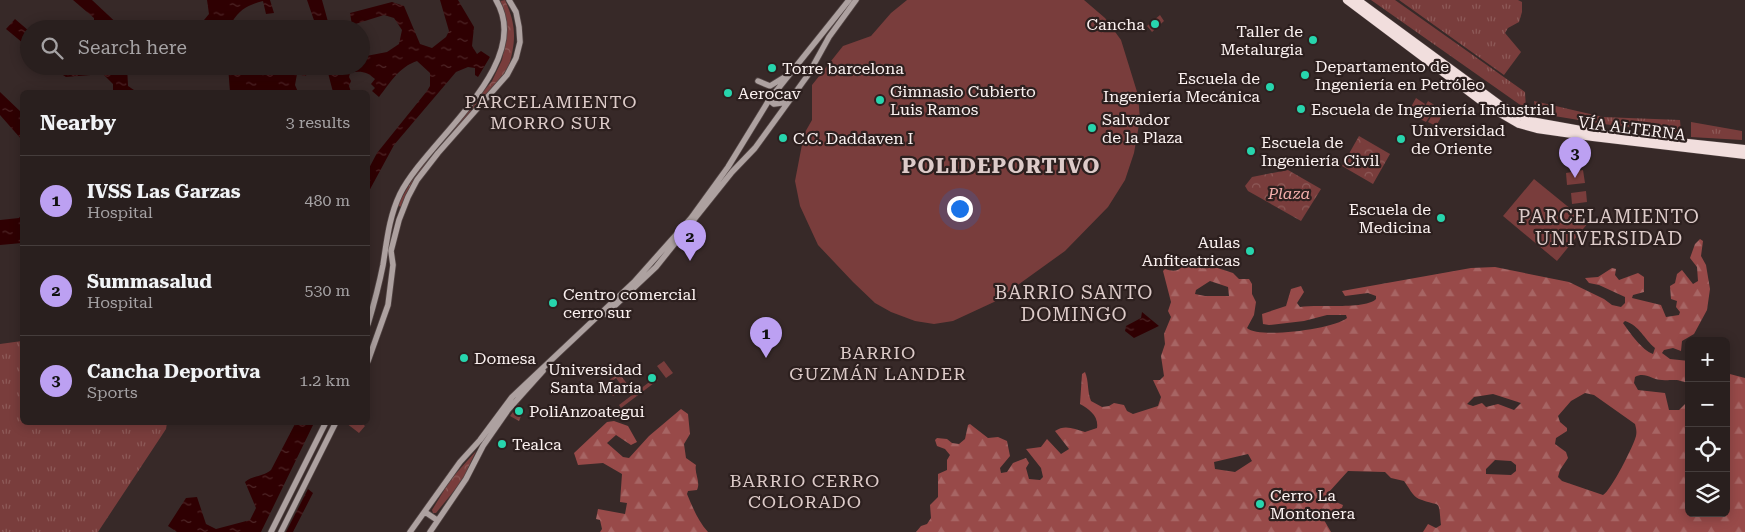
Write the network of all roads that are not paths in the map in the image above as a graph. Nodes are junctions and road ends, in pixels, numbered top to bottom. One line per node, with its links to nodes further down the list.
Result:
1 (496, 0): 13 (main road)
2 (511, 0): 14 (main road)
3 (850, 0): 7 (main road)
4 (856, 0): 10 (main road)
5 (1346, 0): 12 (highway, VÍA ALTERNA)
6 (1357, 0): 11 (highway, VÍA ALTERNA)
7 (789, 73): 8 (main road); 9 (main road)
8 (758, 82)
9 (772, 102): 10 (main road); 17 (main road)
10 (788, 102): 18 (main road)
11 (1745, 149)
12 (1745, 154)
13 (370, 316)
14 (370, 356)
15 (324, 425): 19 (main road)
16 (334, 425): 20 (main road)
17 (425, 512): 18 (main road); 21 (main road)
18 (437, 520): 22 (main road)
19 (271, 532)
20 (281, 532)
21 (410, 532)
22 (430, 532)

